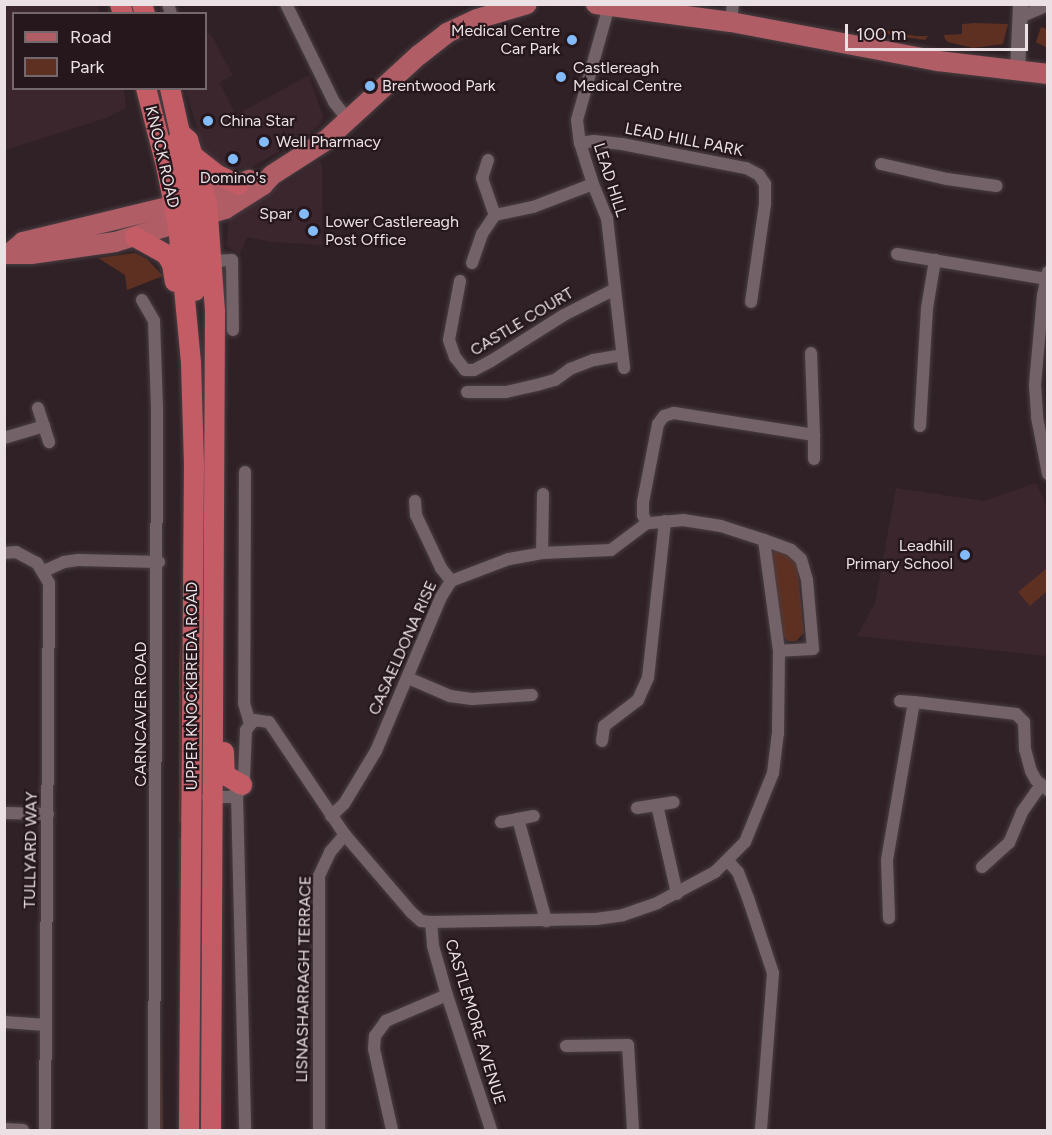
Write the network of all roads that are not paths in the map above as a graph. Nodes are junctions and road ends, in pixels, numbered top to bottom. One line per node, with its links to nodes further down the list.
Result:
1 (286, 4): 12 (street)
2 (528, 4): 12 (main road)
3 (603, 5): 5 (main road); 14 (street, LEAD HILL)
4 (1047, 5): 6 (street)
5 (638, 7): 7 (main road)
6 (1020, 11): 8 (street)
7 (732, 13): 8 (main road)
8 (1017, 71): 9 (main road)
9 (1047, 74)
10 (147, 90): 22 (highway, KNOCK ROAD)
11 (170, 90): 13 (highway, KNOCK ROAD)
12 (348, 120): 18 (main road)
13 (180, 133): 15 (highway, KNOCK ROAD); 22 (highway)
14 (580, 143): 20 (street, LEAD HILL); 34 (street, LEAD HILL PARK)
15 (192, 155): 19 (highway); 22 (highway, KNOCK ROAD)
16 (488, 160): 23 (street)
17 (881, 164): 21 (street)
18 (272, 175): 19 (main road); 22 (main road)
19 (239, 184): 22 (main road)
20 (593, 184): 23 (street); 32 (street, LEAD HILL)
21 (997, 186)
22 (190, 215): 24 (main road); 25 (main road); 28 (highway, UPPER KNOCKBREDA ROAD); 37 (highway, UPPER KNOCKBREDA ROAD); 37 (highway)
23 (495, 215): 29 (street)
24 (135, 237): 25 (main road); 57 (highway)
25 (7, 254)
26 (897, 254): 27 (street)
27 (935, 260): 30 (street); 41 (street)
28 (213, 261): 35 (street); 56 (highway, UPPER KNOCKBREDA ROAD)
29 (472, 263)
30 (1047, 276): 47 (street)
31 (460, 281): 32 (street, CASTLE COURT)
32 (615, 289): 38 (street, LEAD HILL)
33 (142, 300): 55 (street, CARNCAVER ROAD)
34 (751, 302)
35 (233, 330)
36 (811, 353): 42 (street)
37 (191, 363): 57 (highway, UPPER KNOCKBREDA ROAD)
38 (467, 392)
39 (38, 408): 40 (street)
40 (44, 426): 43 (street); 44 (street)
41 (920, 426)
42 (814, 435): 45 (street); 51 (street)
43 (4, 438)
44 (49, 442)
45 (814, 459)
46 (245, 472): 65 (street)
47 (1047, 474)
48 (543, 494): 54 (street)
49 (415, 501): 59 (street)
50 (665, 520): 51 (street); 52 (street); 66 (street)
51 (647, 523): 54 (street, CASAELDONA RISE)
52 (764, 540): 60 (street); 60 (street)
53 (4, 553): 58 (street)
54 (542, 553): 59 (street, CASAELDONA RISE)
55 (159, 562): 58 (street); 94 (street, CARNCAVER ROAD)
56 (214, 564): 68 (highway); 70 (highway, UPPER KNOCKBREDA ROAD)
57 (193, 565): 69 (highway, UPPER KNOCKBREDA ROAD)
58 (44, 571): 75 (street, TULLYARD WAY)
59 (451, 581): 61 (street, CASAELDONA RISE)
60 (779, 651): 81 (street)
61 (408, 678): 62 (street); 76 (street, CASAELDONA RISE)
62 (532, 695)
63 (900, 701): 64 (street)
64 (914, 702): 67 (street); 84 (street)
65 (250, 724): 68 (street); 76 (street)
66 (602, 741)
67 (1044, 788): 82 (street)
68 (239, 790): 70 (street); 97 (street)
69 (192, 797): 70 (street); 95 (highway, UPPER KNOCKBREDA ROAD)
70 (213, 797): 96 (highway, UPPER KNOCKBREDA ROAD)
71 (674, 802): 72 (street)
72 (657, 805): 73 (street); 83 (street)
73 (637, 808)
74 (4, 813): 75 (street)
75 (48, 814): 89 (street, TULLYARD WAY)
76 (331, 816): 80 (street)
77 (534, 816): 78 (street)
78 (518, 819): 79 (street); 85 (street)
79 (501, 822)
80 (345, 835): 86 (street); 98 (street, LISNASHARRAGH TERRACE)
81 (728, 861): 83 (street); 102 (street)
82 (982, 867)
83 (676, 894): 85 (street)
84 (889, 918)
85 (546, 921): 86 (street)
86 (431, 922): 87 (street, CASTLEMORE AVENUE)
87 (447, 995): 99 (street); 100 (street, CASTLEMORE AVENUE)
88 (4, 1022): 89 (street)
89 (46, 1025): 93 (street, TULLYARD WAY)
90 (566, 1046): 101 (street)
91 (4, 1129): 92 (street)
92 (23, 1131)
93 (45, 1131)
94 (154, 1131)
95 (189, 1131)
96 (211, 1131)
97 (245, 1131)
98 (319, 1131)
99 (393, 1131)
100 (491, 1131)
101 (633, 1131)
102 (761, 1131)

